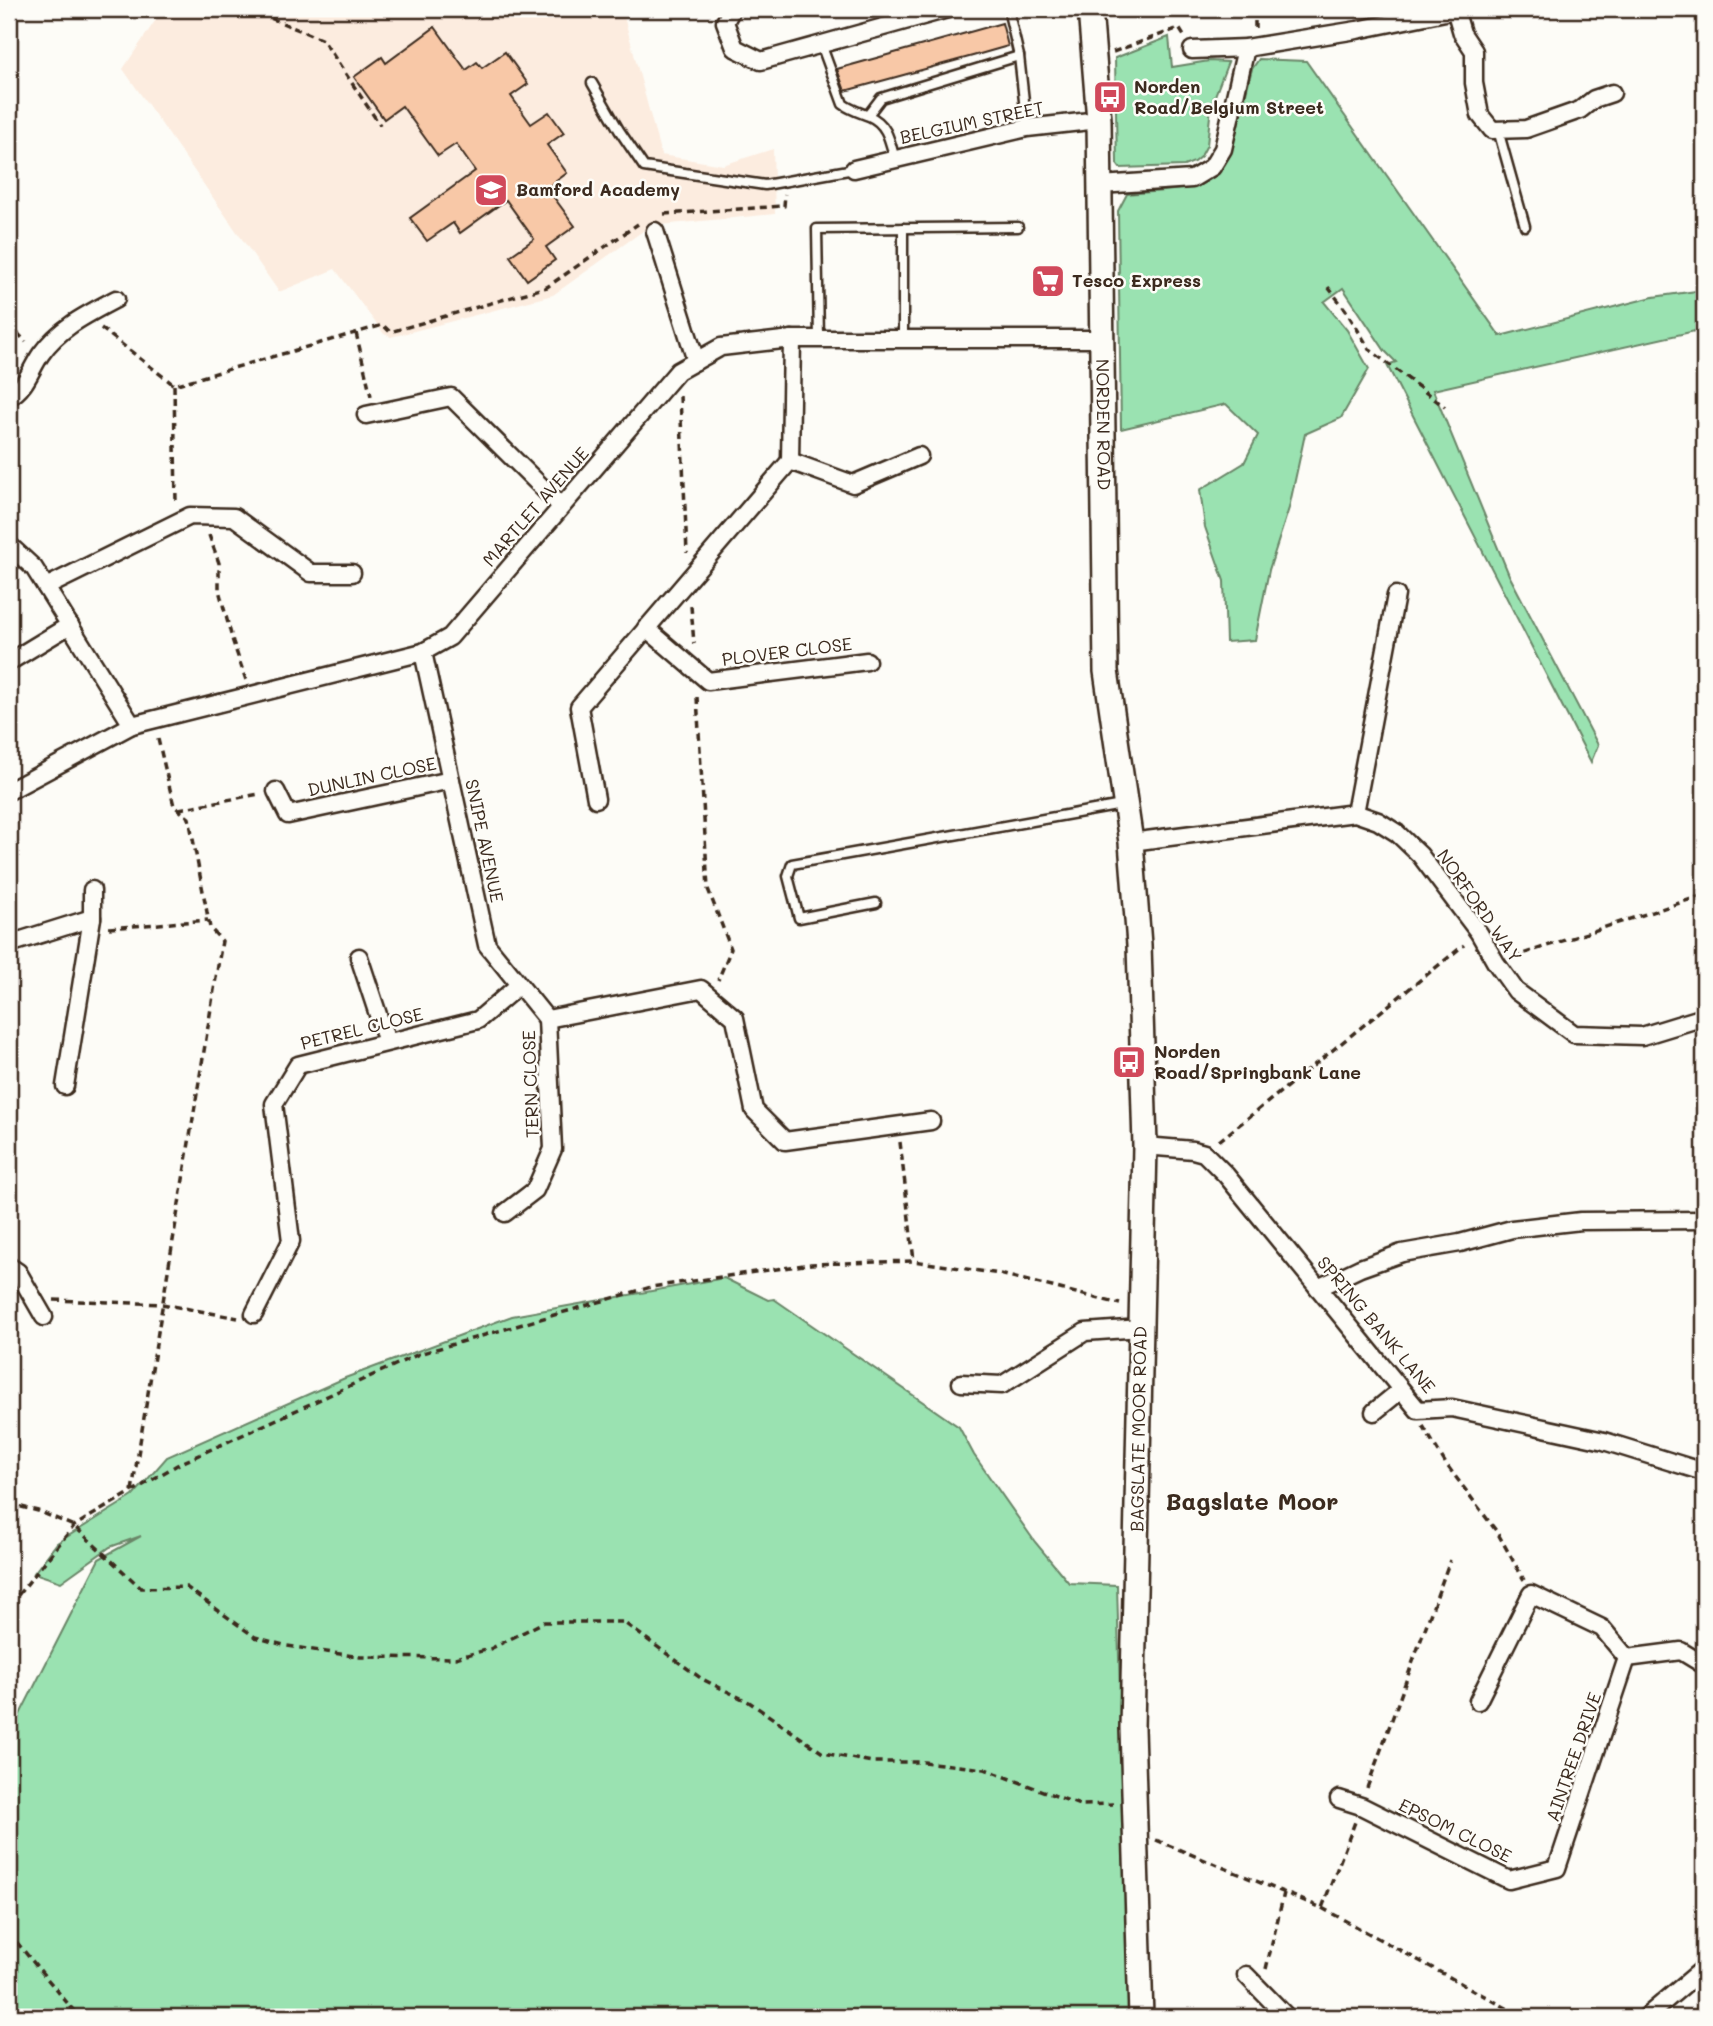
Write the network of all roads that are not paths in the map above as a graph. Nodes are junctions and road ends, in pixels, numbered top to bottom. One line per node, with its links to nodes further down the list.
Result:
1 (732, 9): 7 (street)
2 (948, 9): 6 (street)
3 (1008, 9): 10 (lane)
4 (1090, 9): 14 (street, NORDEN ROAD)
5 (1455, 9): 8 (street); 16 (street)
6 (886, 17): 7 (street)
7 (821, 44): 13 (lane)
8 (1246, 48): 9 (street); 19 (street)
9 (1192, 50)
10 (1019, 57): 13 (lane); 15 (lane)
11 (592, 83): 18 (lane)
12 (1612, 93): 16 (street)
13 (868, 115): 17 (lane)
14 (1100, 120): 15 (street, BELGIUM STREET); 19 (street, NORDEN ROAD)
15 (1027, 128): 17 (street, BELGIUM STREET)
16 (1498, 130): 20 (lane)
17 (895, 160): 18 (street, BELGIUM STREET)
18 (854, 169)
19 (1100, 185): 28 (street, NORDEN ROAD)
20 (1524, 226)
21 (1018, 227): 22 (lane)
22 (903, 228): 26 (lane); 27 (lane)
23 (655, 231): 29 (street)
24 (116, 299): 30 (street)
25 (792, 339): 26 (street, MARTLET AVENUE); 29 (street, MARTLET AVENUE); 33 (street)
26 (819, 339): 27 (street, MARTLET AVENUE)
27 (904, 339): 28 (street, MARTLET AVENUE)
28 (1101, 340): 49 (street, NORDEN ROAD)
29 (696, 361): 34 (street, MARTLET AVENUE)
30 (9, 397)
31 (371, 414): 34 (street)
32 (919, 456): 33 (street)
33 (790, 461): 40 (street)
34 (561, 506): 41 (street, MARTLET AVENUE)
35 (9, 545): 37 (street)
36 (352, 573): 37 (street)
37 (46, 587): 39 (street)
38 (1396, 595): 50 (street)
39 (69, 625): 43 (street); 44 (street)
40 (646, 628): 42 (street, PLOVER CLOSE); 48 (street)
41 (423, 652): 44 (street, MARTLET AVENUE); 45 (street, SNIPE AVENUE)
42 (867, 661)
43 (9, 662)
44 (132, 725): 46 (street, MARTLET AVENUE)
45 (451, 780): 47 (street, DUNLIN CLOSE); 57 (street, SNIPE AVENUE)
46 (9, 791)
47 (276, 791)
48 (596, 799)
49 (1125, 805): 51 (street, NORDEN ROAD); 53 (lane)
50 (1355, 813): 51 (street); 58 (street, NORFORD WAY)
51 (1131, 842): 63 (street, BAGSLATE MOOR ROAD)
52 (92, 890): 54 (street)
53 (876, 903)
54 (91, 924): 55 (street); 61 (street)
55 (9, 944)
56 (359, 957): 60 (street)
57 (519, 985): 59 (street, SNIPE AVENUE); 60 (street, PETREL CLOSE)
58 (1704, 1017)
59 (547, 1018): 62 (street); 64 (street, TERN CLOSE)
60 (387, 1042): 68 (street, PETREL CLOSE)
61 (65, 1086)
62 (931, 1121)
63 (1145, 1146): 67 (street, SPRING BANK LANE); 70 (street, BAGSLATE MOOR ROAD)
64 (505, 1213)
65 (1704, 1220): 67 (street)
66 (9, 1266): 69 (street)
67 (1318, 1288): 72 (street, SPRING BANK LANE)
68 (254, 1314)
69 (44, 1317)
70 (1141, 1319): 71 (street); 82 (street, BAGSLATE MOOR ROAD)
71 (961, 1382)
72 (1401, 1390): 73 (street); 74 (street, SPRING BANK LANE)
73 (1374, 1412)
74 (1704, 1472)
75 (1627, 1658): 76 (street); 77 (street); 79 (street, AINTREE DRIVE)
76 (1704, 1665)
77 (1478, 1701)
78 (1339, 1799): 79 (street, EPSOM CLOSE)
79 (1557, 1868)
80 (1704, 1968): 84 (street)
81 (1246, 1975): 83 (street)
82 (1141, 2017)
83 (1287, 2017)
84 (1646, 2017)

